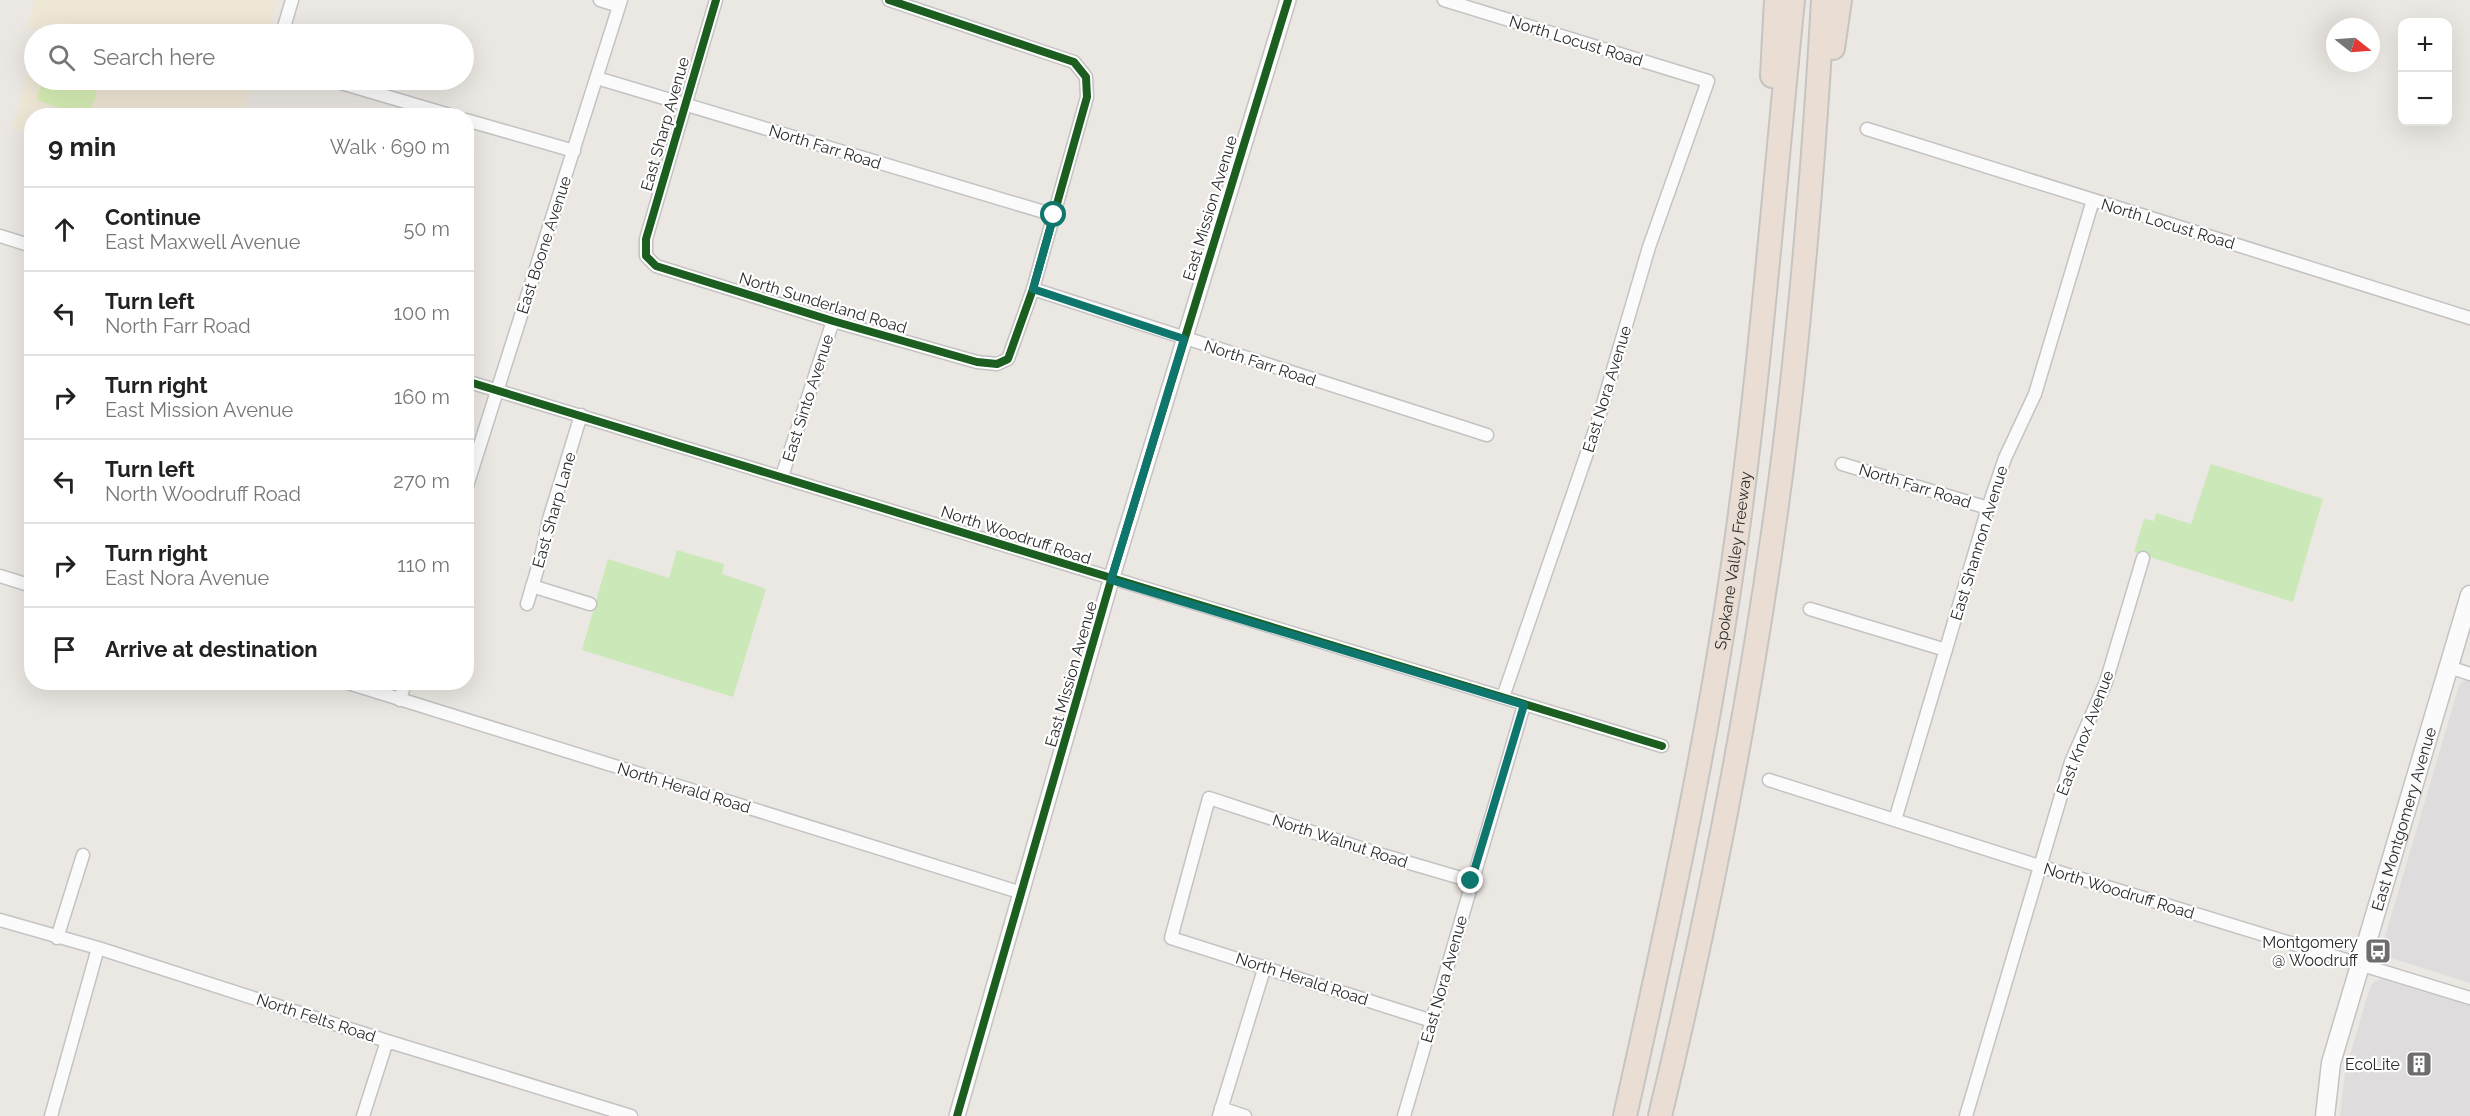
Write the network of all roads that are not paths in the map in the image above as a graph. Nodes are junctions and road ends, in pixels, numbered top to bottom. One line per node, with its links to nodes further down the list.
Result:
1 (292, 0): 13 (street)
2 (600, 0): 11 (street)
3 (716, 0): 17 (street, East Sharp Avenue)
4 (889, 0): 12 (street)
5 (1288, 0): 32 (street, East Mission Avenue)
6 (1444, 0): 15 (street, North Locust Road)
7 (1776, 0): 23 (highway)
8 (1793, 0): 23 (highway, Spokane Valley Freeway)
9 (1823, 0): 22 (highway)
10 (1840, 0): 22 (highway)
11 (620, 3): 14 (street, East Boone Avenue)
12 (929, 6): 25 (street)
13 (285, 24)
14 (597, 78): 17 (street, North Farr Road); 21 (street, East Boone Avenue)
15 (1708, 81): 55 (street, East Nora Avenue)
16 (365, 90): 18 (street)
17 (684, 105): 25 (street, North Farr Road); 28 (street, East Sharp Avenue)
18 (426, 108)
19 (474, 122): 21 (street)
20 (1867, 129): 24 (street, North Locust Road)
21 (574, 152): 34 (street, East Boone Avenue)
22 (1813, 174): 82 (highway)
23 (1775, 177): 81 (highway, Spokane Valley Freeway)
24 (2093, 201): 30 (street, North Locust Road); 40 (street, East Shannon Avenue)
25 (1054, 215): 29 (street)
26 (0, 236): 27 (street)
27 (24, 244)
28 (646, 256): 31 (street, North Sunderland Road)
29 (1033, 289): 31 (street, North Sunderland Road); 32 (street, North Farr Road)
30 (2470, 318)
31 (833, 321): 39 (street, East Sinto Avenue)
32 (1184, 339): 36 (street, North Farr Road); 43 (street, East Mission Avenue)
33 (474, 383): 34 (street, North Woodruff Road)
34 (498, 390): 35 (street, North Woodruff Road); 37 (street, East Boone Avenue)
35 (581, 415): 39 (street, North Woodruff Road); 45 (street, East Sharp Lane)
36 (1487, 435)
37 (474, 464)
38 (1842, 464): 40 (street, North Farr Road)
39 (783, 476): 43 (street, North Woodruff Road)
40 (1988, 508): 50 (street, East Shannon Avenue)
41 (2143, 558): 62 (street, East Knox Avenue)
42 (0, 576): 44 (street)
43 (1111, 580): 55 (street, North Woodruff Road); 64 (street, East Mission Avenue)
44 (24, 584)
45 (532, 586): 47 (street, East Sharp Lane); 48 (street)
46 (2470, 595): 51 (main road, East Montgomery Avenue)
47 (527, 604)
48 (590, 604)
49 (1810, 609): 50 (street)
50 (1946, 651): 60 (street, East Shannon Avenue)
51 (2449, 668): 52 (street); 69 (main road, East Montgomery Avenue)
52 (2470, 674)
53 (371, 690): 56 (street, North Herald Road)
54 (403, 690): 56 (street)
55 (1503, 697): 57 (street, North Woodruff Road)
56 (400, 699): 64 (street, North Herald Road)
57 (1524, 705): 58 (street, North Woodruff Road); 63 (street, East Nora Avenue)
58 (1662, 746)
59 (1768, 780): 60 (street, North Woodruff Road)
60 (1895, 820): 62 (street, North Woodruff Road)
61 (83, 855): 66 (street)
62 (2039, 866): 69 (street, North Woodruff Road); 83 (street, East Knox Avenue)
63 (1471, 881): 67 (street, North Walnut Road); 72 (street, East Nora Avenue)
64 (1022, 893): 78 (street, East Mission Avenue)
65 (0, 920): 66 (street, North Felts Road)
66 (57, 938): 68 (street, North Felts Road)
67 (1171, 938): 70 (street, North Herald Road)
68 (98, 948): 73 (street, North Felts Road); 75 (street)
69 (2360, 965): 71 (street, North Woodruff Road); 84 (main road, East Montgomery Avenue)
70 (1265, 966): 72 (street, North Herald Road); 74 (street)
71 (2470, 998)
72 (1432, 1020): 80 (street, East Nora Avenue)
73 (387, 1041): 76 (street); 77 (street, North Felts Road)
74 (1220, 1112): 79 (street)
75 (51, 1116)
76 (363, 1116)
77 (629, 1116)
78 (957, 1116)
79 (1245, 1116)
80 (1404, 1116)
81 (1625, 1116)
82 (1660, 1116)
83 (1966, 1116)
84 (2325, 1116)

